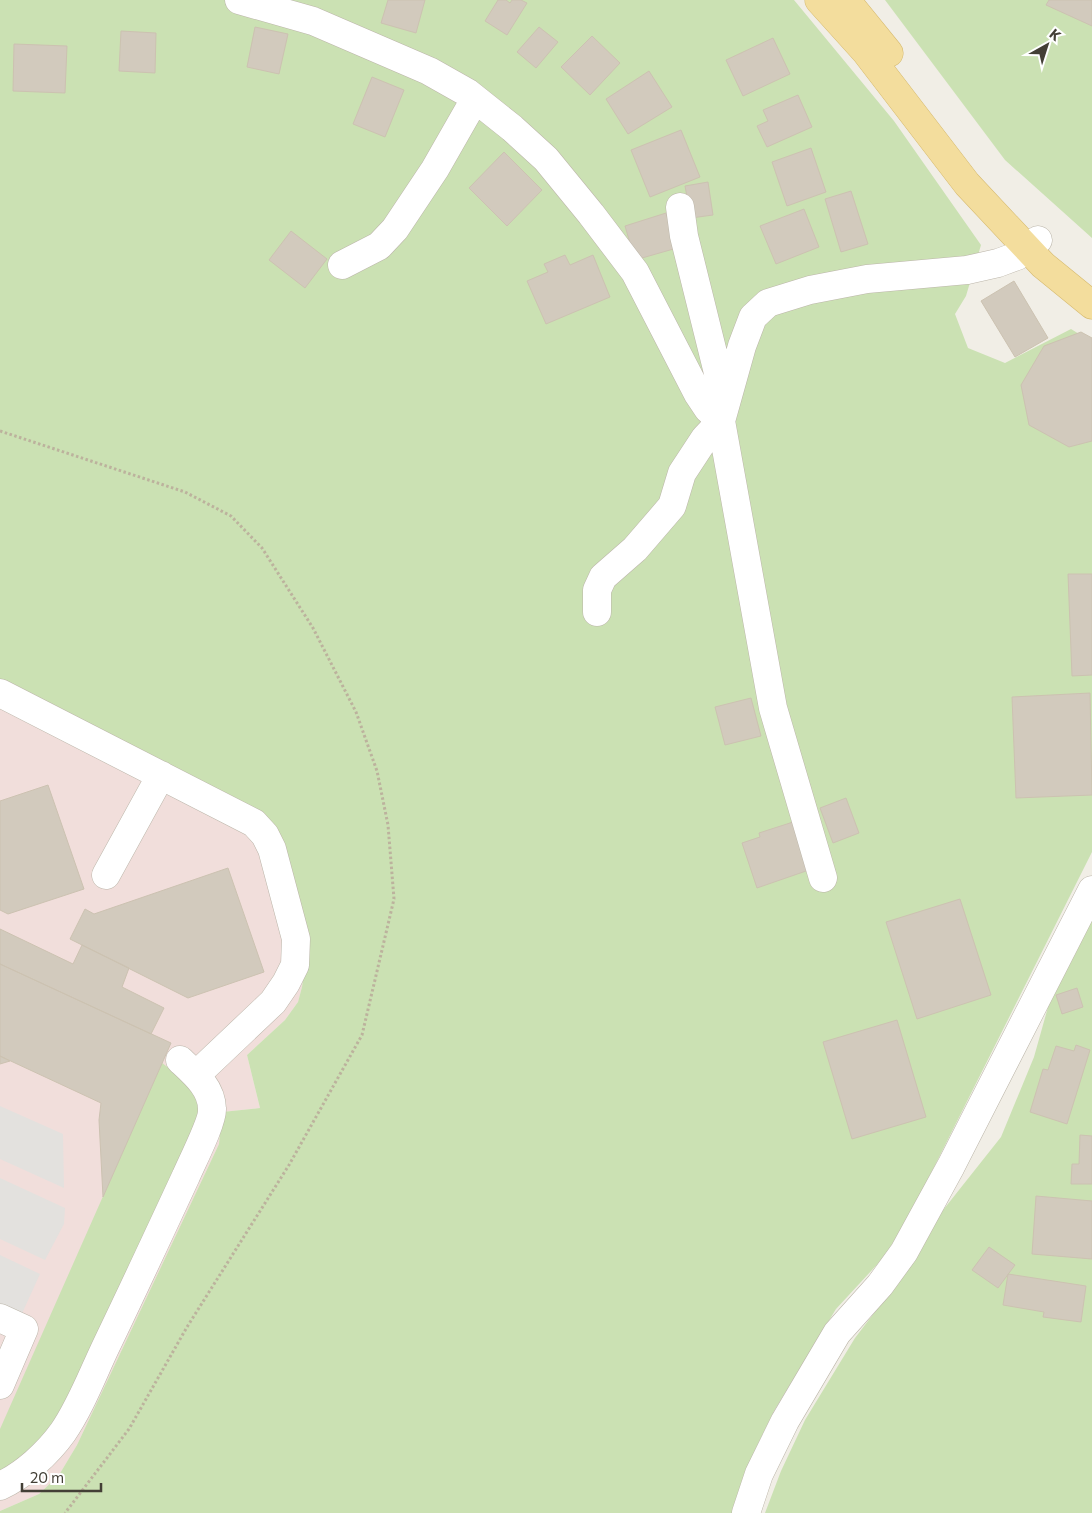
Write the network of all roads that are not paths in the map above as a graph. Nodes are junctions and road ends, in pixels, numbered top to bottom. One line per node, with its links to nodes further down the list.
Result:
1 (239, 0): 4 (street)
2 (819, 0): 6 (main road)
3 (846, 0): 6 (main road)
4 (475, 99): 7 (street); 10 (street)
5 (680, 207): 10 (street)
6 (1032, 244): 8 (main road); 9 (main road); 10 (street)
7 (342, 264)
8 (1092, 284)
9 (1092, 305)
10 (722, 421): 11 (street); 15 (street)
11 (597, 612)
12 (0, 693): 13 (street)
13 (161, 775): 14 (street); 19 (street)
14 (106, 875)
15 (823, 878)
16 (1092, 890): 20 (street)
17 (0, 1318): 18 (street)
18 (0, 1385)
19 (0, 1486)
20 (746, 1513)

